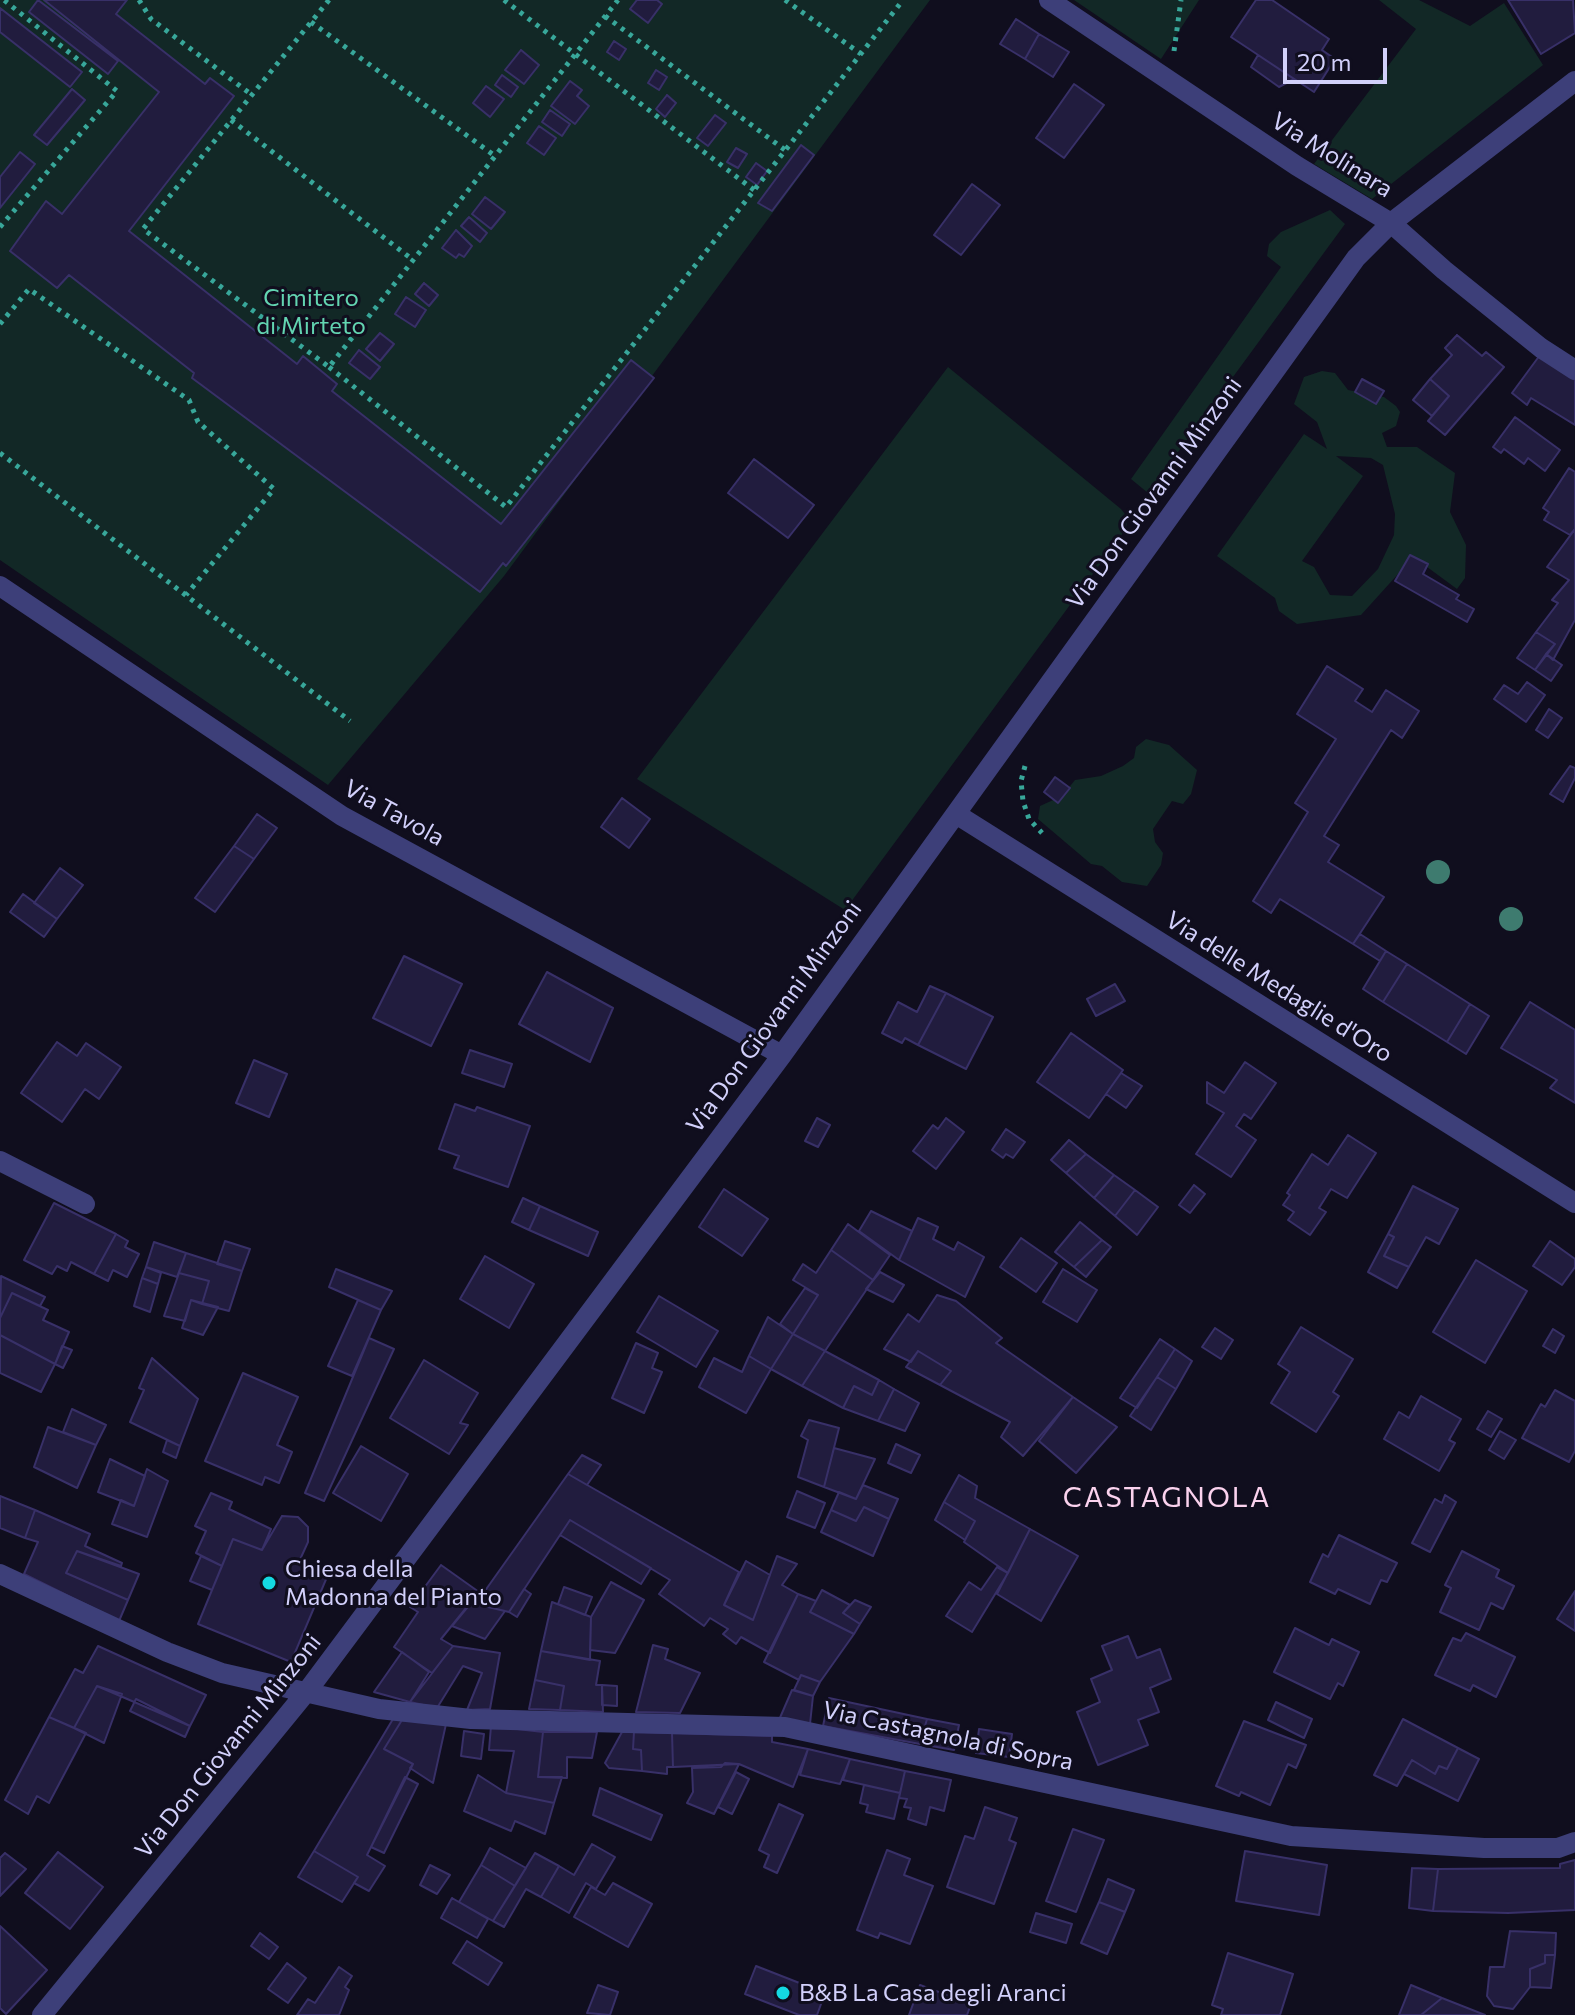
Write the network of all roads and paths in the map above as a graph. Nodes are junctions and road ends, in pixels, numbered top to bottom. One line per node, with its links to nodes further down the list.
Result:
1 (4, 0): 22 (path)
2 (139, 0): 16 (path)
3 (329, 0): 11 (path)
4 (504, 0): 12 (path)
5 (618, 0): 10 (path)
6 (785, 0): 13 (path)
7 (903, 0): 13 (path)
8 (1049, 0): 14 (street, Via Molinara)
9 (1181, 0): 14 (path)
10 (605, 16): 12 (path); 18 (path)
11 (311, 22): 16 (path); 19 (path)
12 (576, 54): 19 (path); 20 (path)
13 (861, 54): 18 (path)
14 (1170, 81): 21 (street, Via Molinara)
15 (1575, 81): 21 (street, Via Don Giovanni Minzoni)
16 (252, 95): 17 (path)
17 (231, 120): 23 (path); 25 (path)
18 (785, 150): 20 (path)
19 (495, 156): 23 (path)
20 (754, 190): 25 (path)
21 (1391, 223): 26 (street, Via Molinara); 32 (street, Via Don Giovanni Minzoni)
22 (0, 227)
23 (413, 260): 25 (path)
24 (0, 324): 29 (path)
25 (329, 367)
26 (1575, 370)
27 (0, 453): 29 (path)
28 (0, 586): 34 (street, Via Tavola)
29 (186, 595): 30 (path)
30 (350, 721)
31 (1026, 762): 33 (path)
32 (956, 814): 34 (street, Via Don Giovanni Minzoni); 36 (street, Via delle Medaglie d'Oro)
33 (1050, 841)
34 (782, 1055): 39 (street, Via Don Giovanni Minzoni)
35 (0, 1161): 37 (street)
36 (1575, 1203)
37 (85, 1204)
38 (0, 1574): 39 (street, Via Castagnola di Sopra)
39 (308, 1690): 40 (street, Via Castagnola di Sopra); 41 (street, Via Don Giovanni Minzoni)
40 (1575, 1842)
41 (42, 2015)

